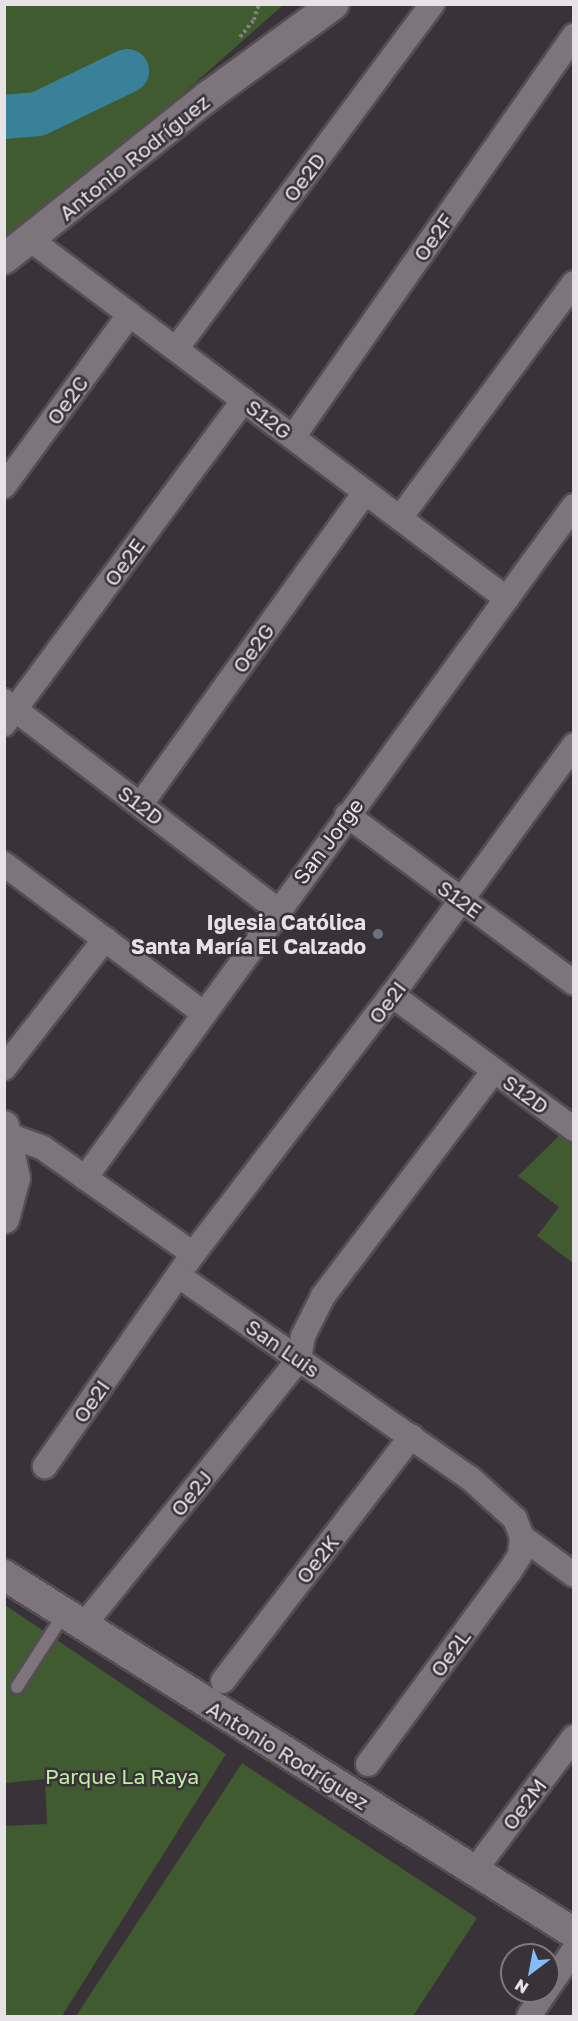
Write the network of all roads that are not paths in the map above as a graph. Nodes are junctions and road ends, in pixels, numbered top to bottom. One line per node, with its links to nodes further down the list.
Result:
1 (303, 4): 5 (street, Antonio Rodríguez)
2 (334, 4): 5 (street, Antonio Rodríguez)
3 (432, 4): 10 (street, Oe2D)
4 (573, 36): 12 (street, Oe2F)
5 (264, 54): 6 (street, Antonio Rodríguez)
6 (31, 240): 7 (street, Antonio Rodríguez); 9 (street, S12G)
7 (4, 259)
8 (573, 283): 16 (street)
9 (130, 314): 10 (street, S12G); 13 (street, Oe2C)
10 (176, 349): 11 (street, S12G)
11 (244, 400): 12 (street, S12G); 18 (street, Oe2E)
12 (293, 437): 14 (street, S12G)
13 (4, 486)
14 (365, 492): 16 (street, S12G); 20 (street, Oe2G)
15 (573, 506): 17 (street, San Jorge)
16 (400, 518): 17 (street, S12G)
17 (507, 599): 21 (street, San Jorge)
18 (8, 712): 20 (street, S12D)
19 (573, 745): 23 (street, Oe2I)
20 (141, 804): 24 (street, S12D)
21 (347, 815): 23 (street, S12E); 24 (street, San Jorge)
22 (4, 864): 25 (street)
23 (463, 900): 26 (street, S12E); 27 (street, Oe2I)
24 (277, 910): 28 (street, San Jorge)
25 (105, 939): 28 (street); 29 (street)
26 (573, 983)
27 (392, 995): 30 (street, S12D); 35 (street, Oe2I)
28 (203, 1013): 33 (street, San Jorge)
29 (4, 1068)
30 (494, 1071): 31 (street, S12D); 37 (street)
31 (573, 1129)
32 (6, 1131): 33 (street); 34 (street)
33 (85, 1178): 35 (street)
34 (4, 1219)
35 (193, 1254): 36 (street)
36 (179, 1276): 37 (street, San Luis); 39 (street, Oe2I)
37 (299, 1359): 38 (street, San Luis); 43 (street, Oe2J)
38 (412, 1436): 40 (street, San Luis); 44 (street, Oe2K)
39 (45, 1466)
40 (522, 1537): 42 (street, San Luis); 47 (street, Oe2L)
41 (4, 1575): 43 (street, Antonio Rodríguez)
42 (573, 1575)
43 (74, 1620): 45 (lane); 48 (street, Antonio Rodríguez)
44 (223, 1681)
45 (17, 1687)
46 (573, 1737): 48 (street, Oe2M)
47 (368, 1764)
48 (475, 1870): 49 (street, Antonio Rodríguez)
49 (573, 1933)
50 (573, 1950): 51 (street)
51 (560, 1970)
52 (538, 2003): 53 (street)
53 (529, 2016)

